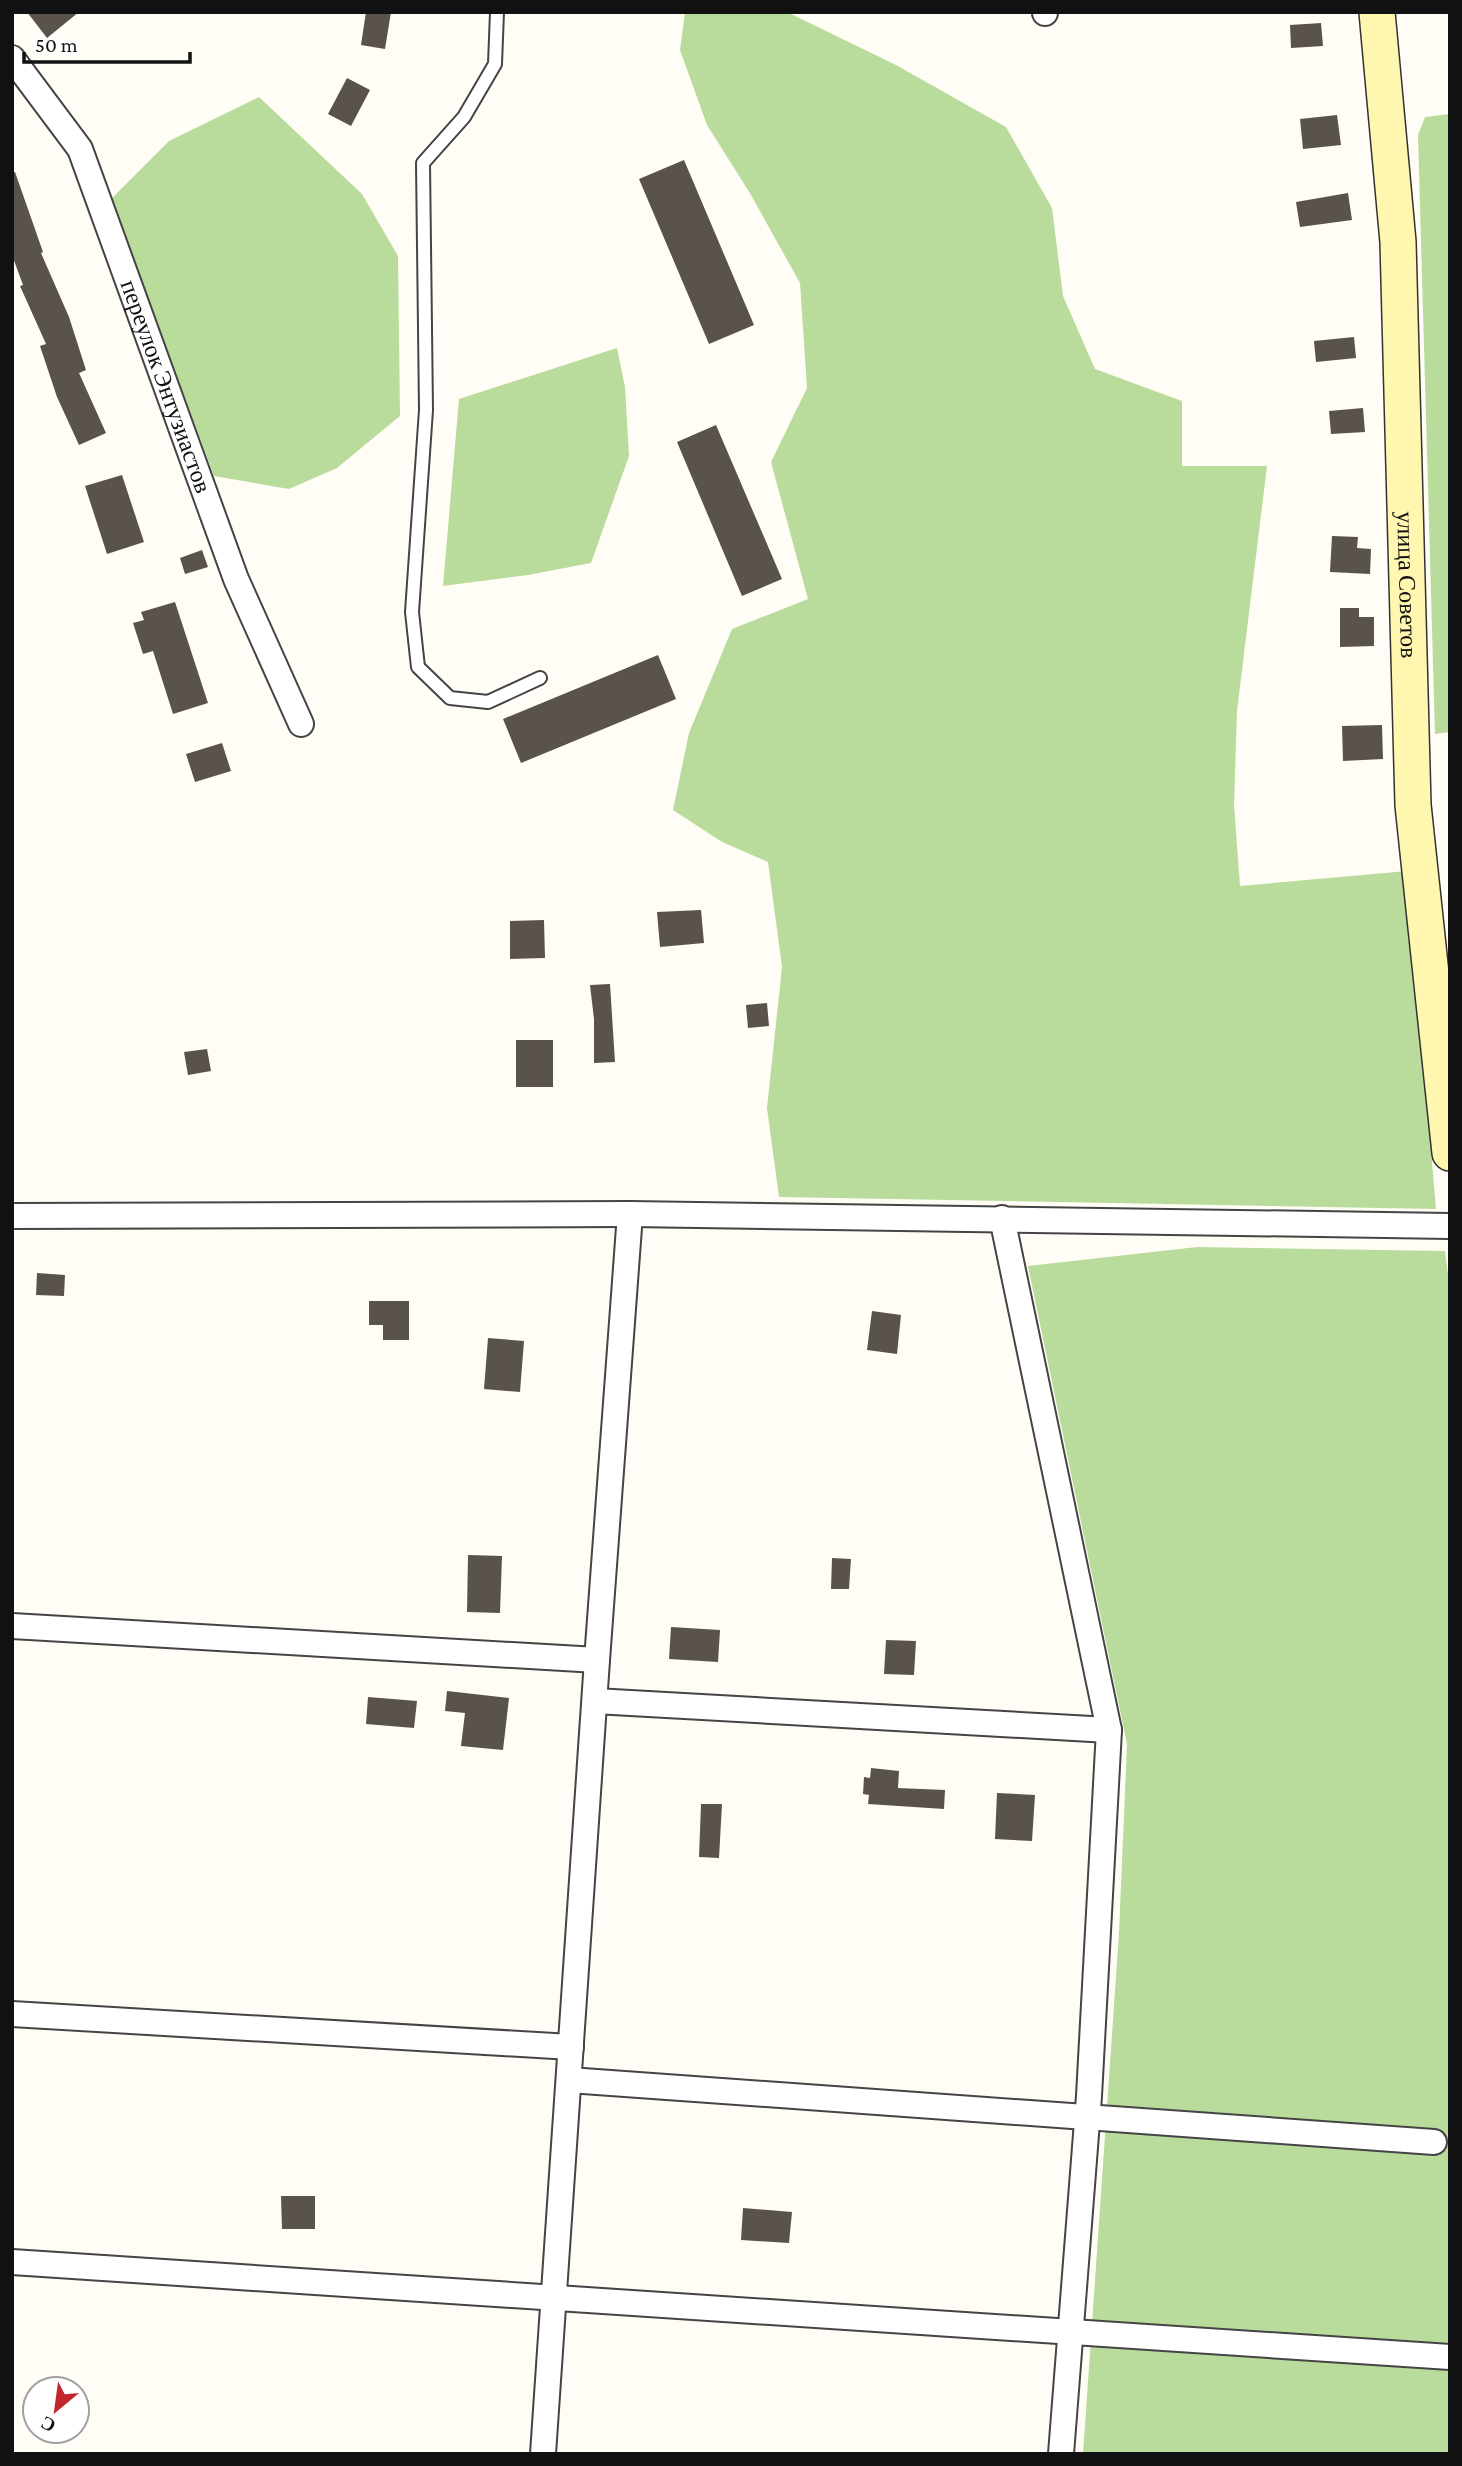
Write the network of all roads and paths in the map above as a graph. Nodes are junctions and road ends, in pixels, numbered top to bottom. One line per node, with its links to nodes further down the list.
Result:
1 (497, 12): 4 (lane)
2 (1379, 13): 6 (main road, улица Советов)
3 (12, 58): 5 (street, переулок Энтузиастов)
4 (540, 678)
5 (301, 724)
6 (1450, 1153)
7 (630, 1214): 8 (street); 9 (street); 12 (street)
8 (12, 1216)
9 (1002, 1218): 10 (street); 14 (street)
10 (1450, 1226)
11 (12, 1626): 12 (street)
12 (597, 1660): 13 (street)
13 (595, 1701): 14 (street); 16 (street)
14 (1109, 1730): 18 (street)
15 (12, 2014): 16 (street)
16 (571, 2048): 17 (street)
17 (569, 2080): 18 (street); 21 (street)
18 (1088, 2118): 19 (street); 22 (street)
19 (1434, 2142)
20 (12, 2262): 21 (street)
21 (554, 2298): 22 (street); 24 (street)
22 (1071, 2332): 23 (street); 25 (street)
23 (1450, 2357)
24 (543, 2454)
25 (1061, 2454)

